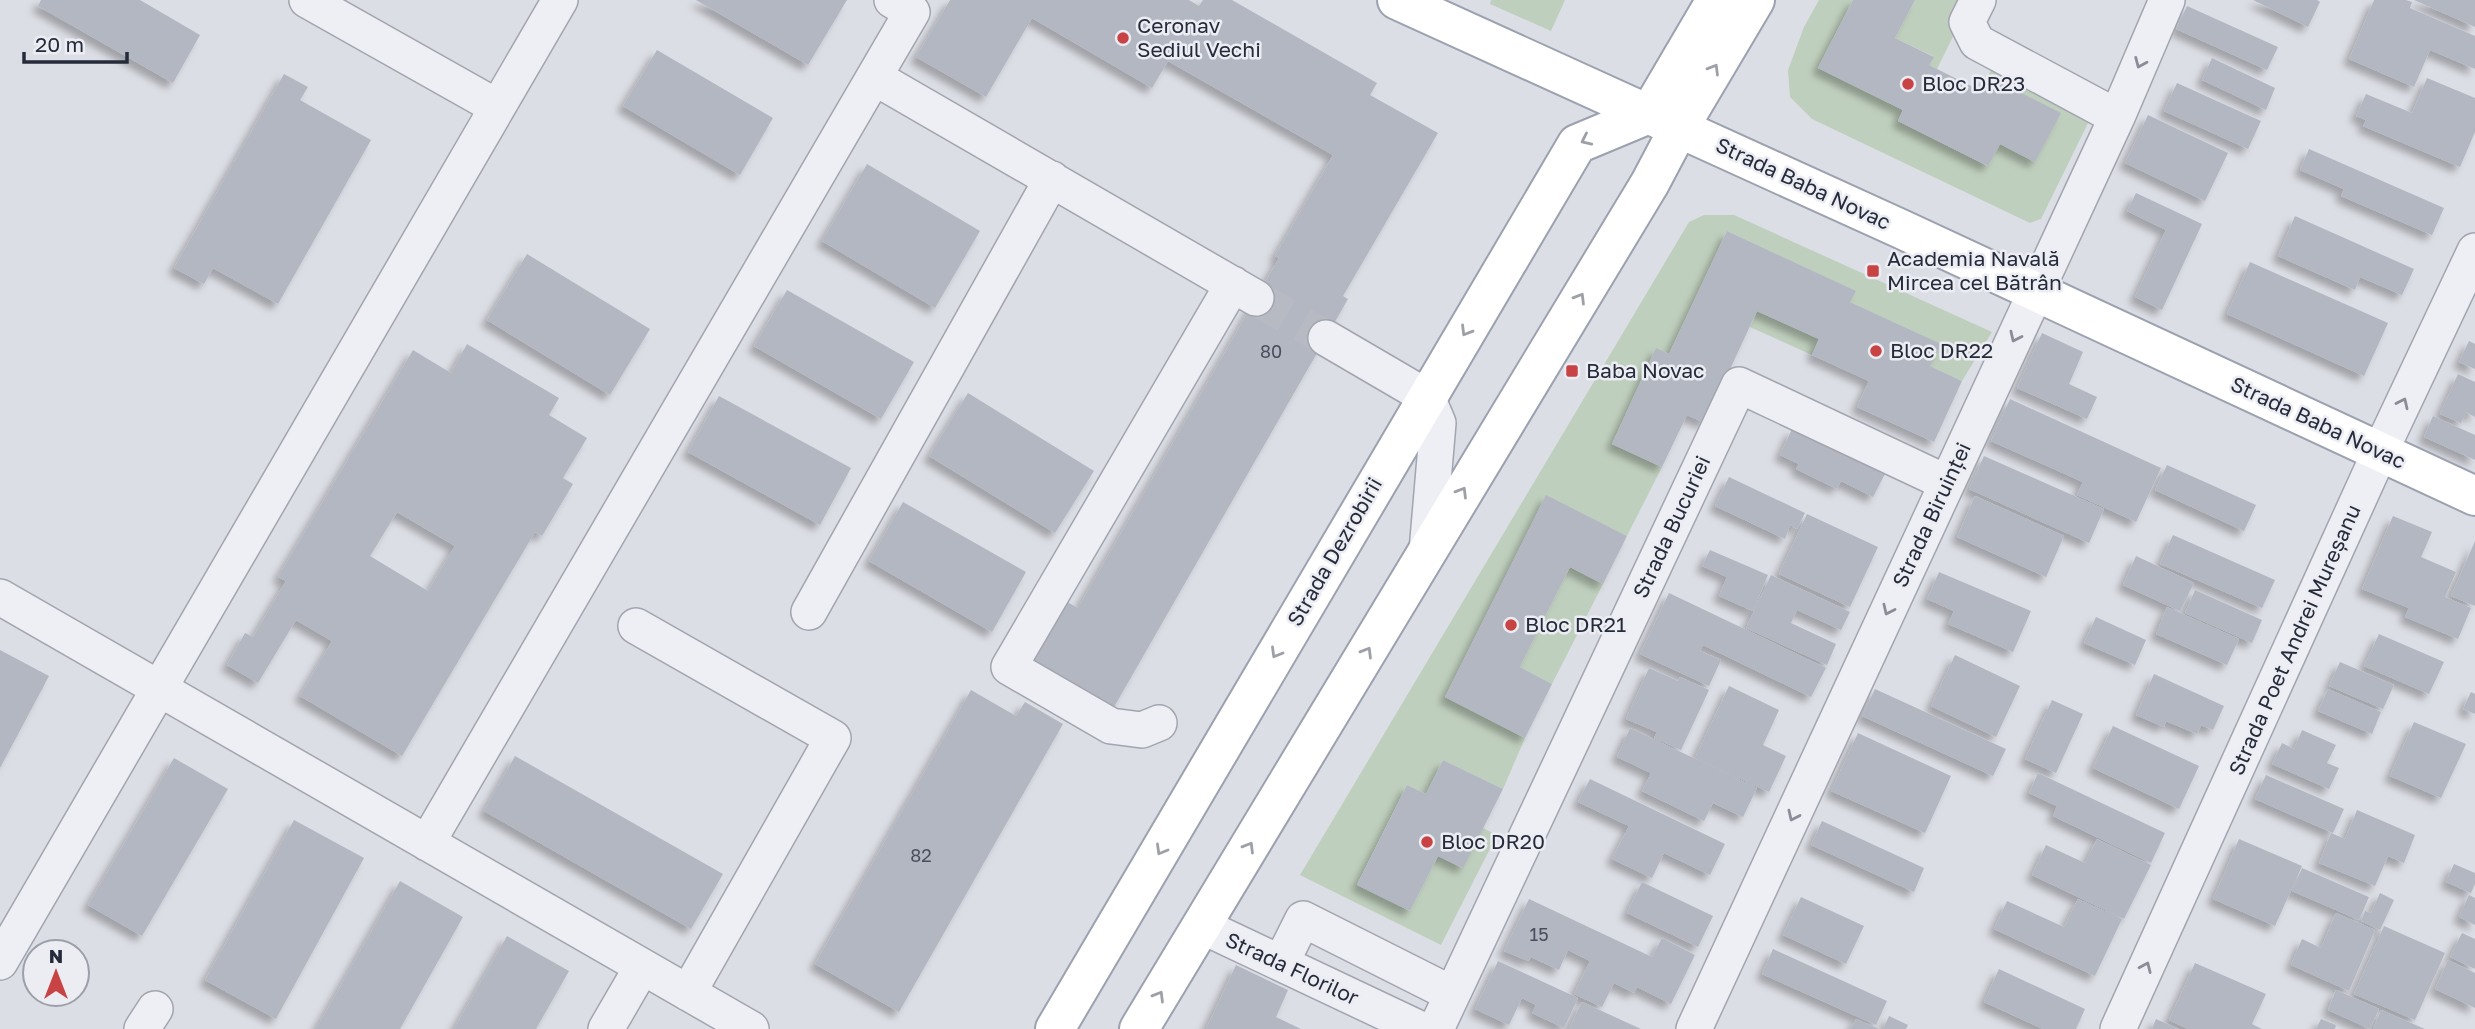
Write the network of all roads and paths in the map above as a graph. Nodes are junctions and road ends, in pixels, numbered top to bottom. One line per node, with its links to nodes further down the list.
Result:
1 (307, 0): 10 (street)
2 (560, 0): 10 (street)
3 (892, 0): 9 (street)
4 (1397, 0): 12 (main road, Strada Baba Novac)
5 (1716, 0): 12 (main road)
6 (1755, 0): 12 (main road, one-way to 6)
7 (1978, 0): 11 (street)
8 (2167, 0): 11 (street, Strada Biruinței, one-way to 11)
9 (874, 77): 13 (street); 27 (street)
10 (497, 107): 25 (street)
11 (2117, 117): 15 (street, Strada Biruinței)
12 (1664, 121): 15 (main road, Strada Baba Novac); 17 (main road, Strada Dezrobirii, one-way to 17); 21 (main road, one-way to 12)
13 (1052, 179): 23 (street); 26 (street)
14 (2475, 251): 18 (street, Strada Poet Andrei Mureșanu, one-way to 14)
15 (2036, 292): 18 (main road, Strada Baba Novac); 19 (street, Strada Biruinței, one-way to 19)
16 (1326, 338): 17 (street)
17 (1427, 397): 21 (street); 36 (main road, Strada Dezrobirii, one-way to 36)
18 (2381, 452): 20 (main road, Strada Baba Novac); 41 (street, Strada Poet Andrei Mureșanu, one-way to 18)
19 (1947, 483): 33 (street, Strada Bucuriei); 40 (street, Strada Biruinței, one-way to 40)
20 (2475, 496)
21 (1427, 551): 28 (main road, one-way to 21)
22 (0, 597): 25 (street)
23 (808, 612)
24 (635, 626): 32 (street)
25 (159, 689): 27 (street); 29 (street)
26 (1159, 723)
27 (427, 843): 31 (street)
28 (1202, 926): 30 (street, Strada Florilor); 37 (main road, one-way to 28)
29 (0, 962)
30 (1281, 963): 33 (street); 38 (street, Strada Florilor)
31 (642, 967): 32 (street); 34 (street)
32 (688, 993): 35 (street)
33 (1452, 994): 39 (street, Strada Bucuriei)
34 (606, 1029)
35 (751, 1029)
36 (1055, 1029)
37 (1139, 1029)
38 (1420, 1029)
39 (1436, 1029)
40 (1694, 1029)
41 (2118, 1029)

